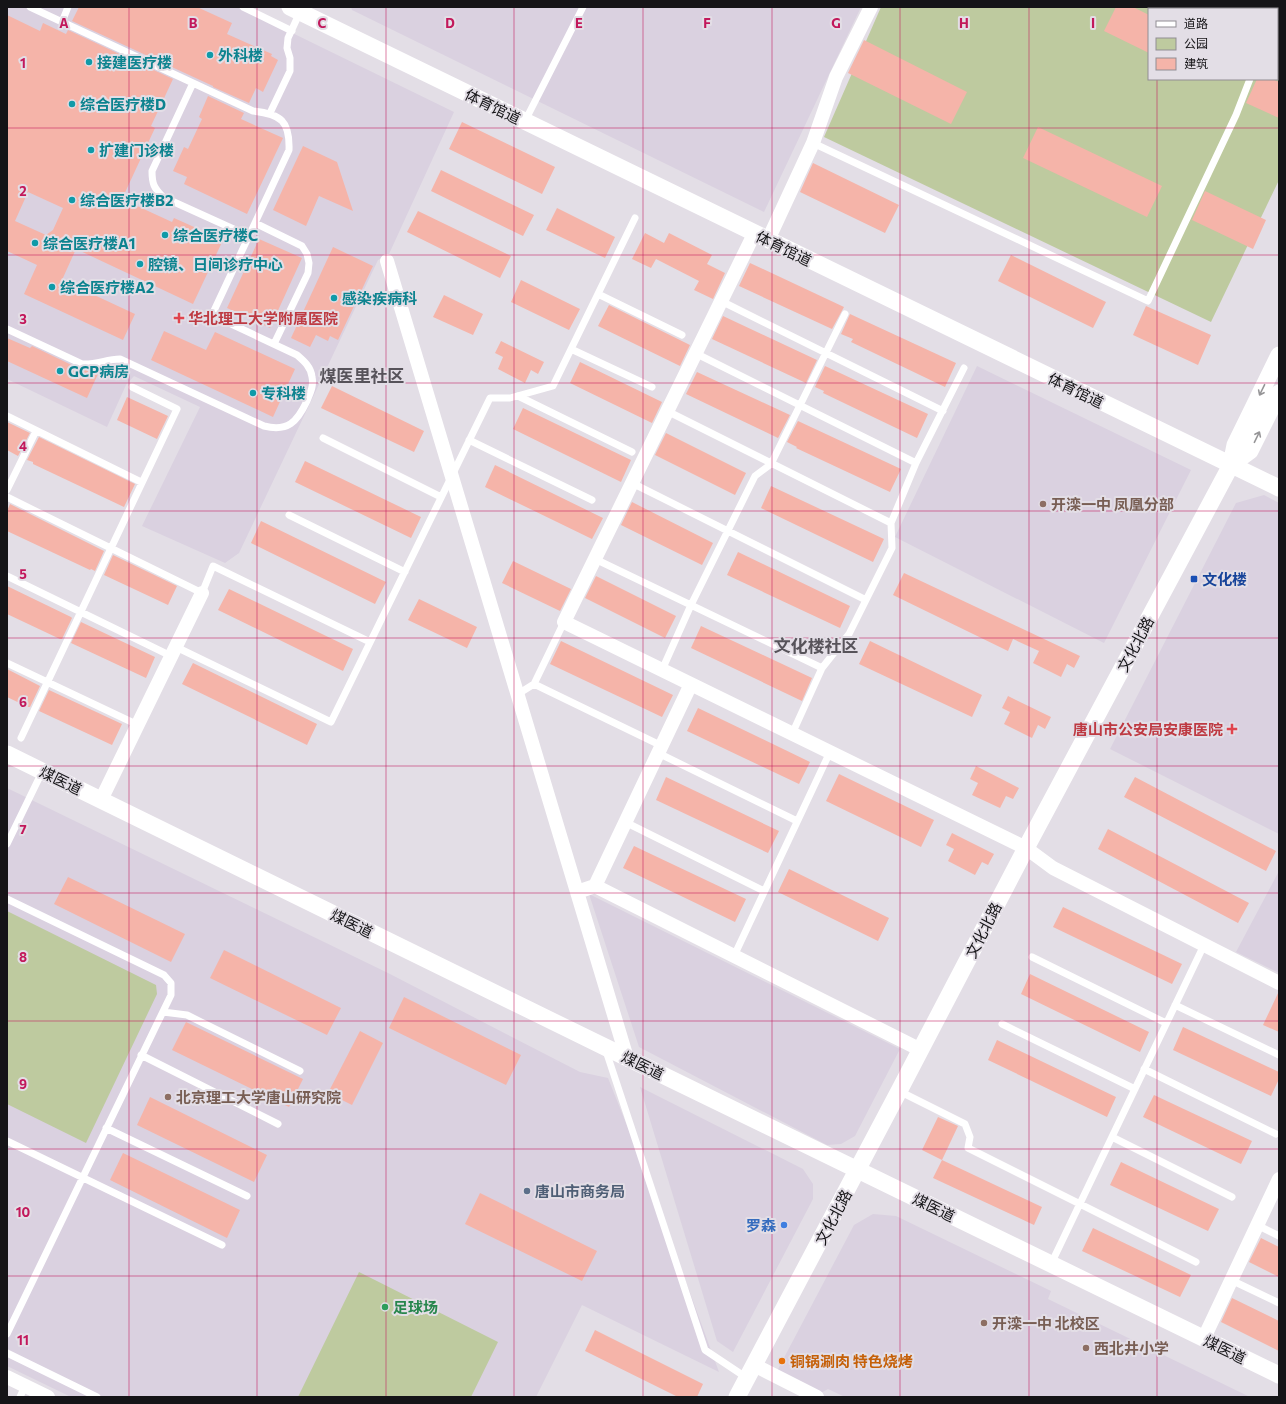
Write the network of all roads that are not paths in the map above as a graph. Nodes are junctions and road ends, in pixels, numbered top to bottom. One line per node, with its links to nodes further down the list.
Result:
1 (30, 7): 7 (lane)
2 (68, 7): 7 (lane)
3 (243, 7): 8 (lane)
4 (583, 7): 12 (lane)
5 (871, 7): 13 (street)
6 (305, 13): 8 (lane); 12 (street, 体育馆道)
7 (62, 22): 10 (lane)
8 (292, 30): 11 (lane)
9 (1250, 80): 13 (lane)
10 (193, 83): 11 (lane); 16 (lane)
11 (270, 113): 15 (lane)
12 (525, 122): 17 (street, 体育馆道)
13 (813, 143): 17 (street)
14 (635, 218): 19 (lane)
15 (255, 223): 16 (lane); 24 (lane)
16 (249, 236): 24 (lane)
17 (761, 237): 20 (street); 44 (street, 体育馆道)
18 (387, 260): 45 (street)
19 (598, 294): 23 (lane); 25 (lane)
20 (721, 301): 26 (street); 27 (lane)
21 (846, 314): 27 (lane)
22 (7, 329): 24 (lane)
23 (682, 335)
24 (274, 344)
25 (571, 348): 31 (lane); 33 (lane)
26 (695, 353): 34 (lane); 35 (street)
27 (826, 353): 34 (lane); 36 (lane)
28 (1279, 355): 44 (street, 文化北路, one-way to 44)
29 (964, 368): 36 (lane)
30 (132, 387): 46 (lane)
31 (652, 387)
32 (1279, 392): 44 (street, 文化北路, one-way to 32)
33 (518, 396): 40 (lane); 41 (lane)
34 (801, 405): 42 (lane); 43 (lane)
35 (667, 411): 43 (lane); 47 (street)
36 (943, 411): 42 (lane)
37 (7, 416): 38 (lane)
38 (36, 431): 46 (lane); 49 (lane)
39 (323, 438): 51 (lane)
40 (469, 440): 45 (lane); 52 (lane)
41 (632, 452)
42 (916, 462): 54 (lane)
43 (771, 464): 54 (lane); 55 (lane)
44 (1231, 465): 48 (street, 体育馆道); 85 (street, 文化北路)
45 (452, 476): 51 (lane); 73 (street)
46 (141, 482): 56 (lane)
47 (632, 484): 55 (lane); 57 (street)
48 (1279, 488)
49 (7, 490)
50 (7, 497): 56 (lane)
51 (441, 497): 58 (lane)
52 (592, 500)
53 (290, 515): 58 (lane)
54 (891, 523): 61 (lane)
55 (728, 531): 61 (lane); 62 (lane)
56 (110, 548): 60 (lane); 63 (lane)
57 (594, 559): 62 (lane); 64 (street)
58 (405, 572): 65 (lane)
59 (7, 576): 63 (lane)
60 (202, 593): 65 (lane); 66 (street)
61 (866, 600): 68 (lane)
62 (691, 605): 68 (lane); 69 (lane)
63 (80, 612): 66 (lane); 70 (lane)
64 (564, 622): 69 (street); 71 (lane)
65 (370, 642): 66 (lane)
66 (174, 651): 74 (street)
67 (7, 663): 70 (lane)
68 (822, 668): 75 (lane)
69 (662, 670): 72 (street)
70 (47, 682): 74 (lane); 76 (lane)
71 (534, 684): 73 (lane); 77 (lane)
72 (691, 684): 75 (street); 77 (street)
73 (518, 694): 87 (street)
74 (138, 725): 81 (street)
75 (792, 734): 78 (street)
76 (21, 738)
77 (660, 750): 82 (lane); 83 (street)
78 (830, 752): 82 (lane); 85 (street)
79 (7, 754): 80 (street, 煤医道)
80 (42, 771): 81 (street, 煤医道); 84 (lane)
81 (101, 800): 98 (street, 煤医道)
82 (797, 821): 88 (lane)
83 (625, 822): 86 (street); 88 (lane)
84 (7, 844)
85 (1026, 848): 90 (street); 99 (street, 文化北路)
86 (595, 886): 87 (street); 91 (street)
87 (577, 892): 102 (street)
88 (764, 892): 91 (lane)
89 (7, 899): 95 (lane)
90 (1204, 945): 93 (street); 94 (lane)
91 (734, 956): 99 (street)
92 (1032, 957): 96 (lane)
93 (1279, 983)
94 (1175, 1005): 96 (lane); 101 (lane)
95 (163, 1012): 100 (lane); 104 (lane)
96 (1166, 1023): 103 (lane)
97 (1002, 1024): 105 (lane)
98 (605, 1047): 102 (street, 煤医道); 128 (lane)
99 (921, 1050): 106 (street, 文化北路)
100 (141, 1055): 107 (lane); 108 (lane)
101 (1279, 1055)
102 (627, 1058): 112 (street, 煤医道)
103 (1144, 1069): 105 (lane); 109 (lane)
104 (300, 1071)
105 (1135, 1089): 110 (lane)
106 (899, 1091): 112 (street, 文化北路); 117 (lane)
107 (278, 1124)
108 (106, 1128): 113 (lane); 115 (lane)
109 (1276, 1134)
110 (1112, 1137): 116 (lane); 117 (lane)
111 (7, 1141): 113 (lane)
112 (858, 1170): 122 (street, 煤医道); 128 (street, 文化北路)
113 (82, 1178): 120 (lane); 125 (lane)
114 (1279, 1179): 118 (street)
115 (247, 1196)
116 (1232, 1197)
117 (1079, 1204): 121 (lane); 122 (lane)
118 (1257, 1225): 119 (lane); 123 (street)
119 (1279, 1236)
120 (222, 1245)
121 (1196, 1262)
122 (1051, 1264): 126 (street, 煤医道)
123 (1231, 1280): 124 (lane); 126 (street)
124 (1279, 1304)
125 (7, 1334)
126 (1204, 1338): 129 (street, 煤医道)
127 (7, 1353): 133 (lane)
128 (750, 1372): 134 (street, 文化北路); 135 (street)
129 (1279, 1375)
130 (7, 1377): 131 (street)
131 (23, 1392): 132 (street)
132 (48, 1397)
133 (97, 1397)
134 (737, 1397)
135 (817, 1397)

